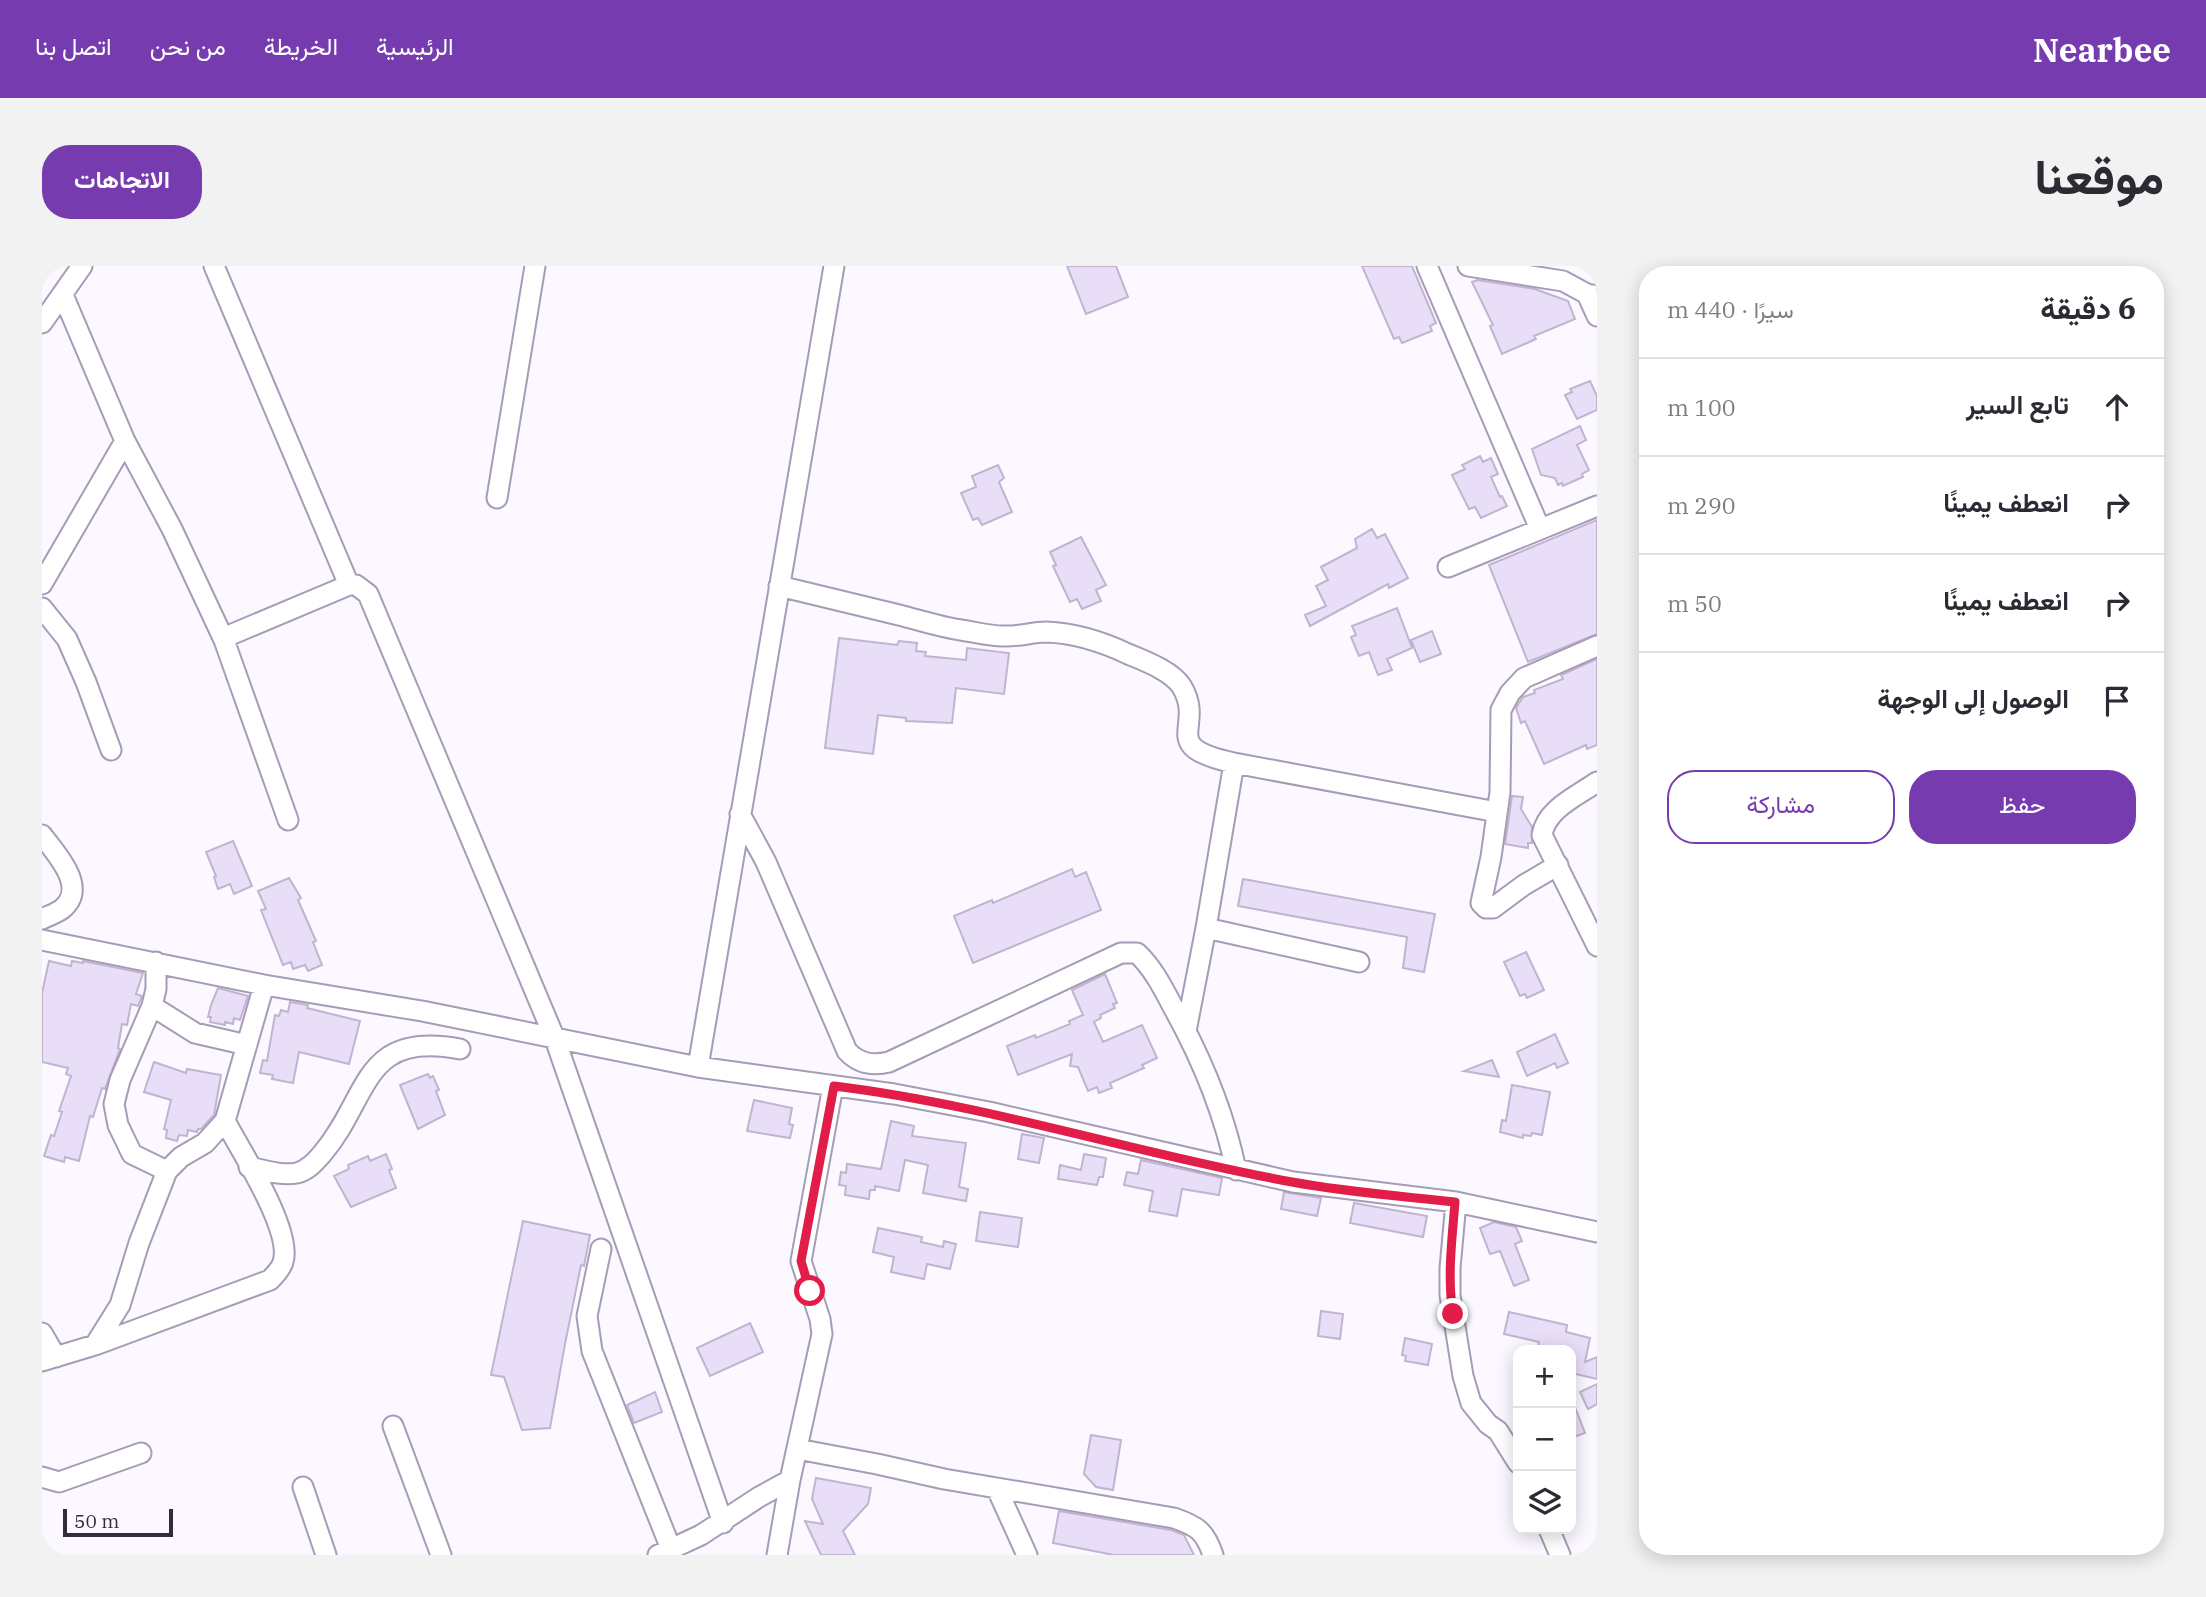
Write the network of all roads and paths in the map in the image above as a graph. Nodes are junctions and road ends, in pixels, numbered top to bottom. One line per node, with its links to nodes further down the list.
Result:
1 (82, 266): 8 (street)
2 (214, 266): 18 (street)
3 (535, 266): 13 (street)
4 (1427, 266): 15 (street)
5 (1468, 266): 7 (street)
6 (834, 267): 19 (street)
7 (1564, 274): 9 (street)
8 (63, 295): 11 (street); 12 (street)
9 (1592, 295): 10 (street)
10 (1597, 316)
11 (42, 323)
12 (125, 441): 17 (street); 21 (street)
13 (496, 498)
14 (1597, 506): 15 (street)
15 (1540, 529): 16 (street)
16 (1448, 567)
17 (42, 584)
18 (349, 585): 21 (street); 40 (street)
19 (779, 586): 24 (street); 27 (street)
20 (42, 608): 23 (street)
21 (223, 638): 28 (street)
22 (1597, 646): 26 (street)
23 (111, 750)
24 (1234, 763): 26 (street); 32 (street)
25 (1597, 782): 30 (street)
26 (1497, 812): 30 (street)
27 (740, 814): 39 (street); 43 (street)
28 (288, 820)
29 (42, 835): 31 (street)
30 (1558, 865): 34 (street)
31 (42, 919)
32 (1206, 928): 36 (street); 39 (street)
33 (42, 940): 35 (street)
34 (1597, 946)
35 (156, 962): 37 (street); 38 (street)
36 (1359, 962)
37 (264, 985): 40 (street); 41 (street)
38 (152, 1006): 41 (street); 48 (street)
39 (1186, 1031): 47 (street)
40 (555, 1039): 43 (street); 63 (street)
41 (247, 1045): 45 (street)
42 (460, 1049): 46 (street)
43 (698, 1067): 44 (street)
44 (834, 1086): 47 (street); 56 (street)
45 (225, 1121): 46 (street); 48 (street)
46 (249, 1167): 53 (street)
47 (1236, 1170): 49 (street)
48 (167, 1171): 53 (street)
49 (1455, 1202): 50 (street); 58 (street)
50 (1597, 1232)
51 (601, 1249): 65 (street)
52 (42, 1333): 54 (street)
53 (95, 1345): 54 (street)
54 (49, 1359)
55 (393, 1426): 67 (street)
56 (797, 1449): 60 (street); 62 (street)
57 (141, 1453): 59 (street)
58 (1513, 1455)
59 (42, 1477)
60 (790, 1480): 63 (street); 68 (street)
61 (303, 1487): 66 (street)
62 (997, 1489): 69 (street); 70 (street)
63 (723, 1523): 65 (street)
64 (1551, 1534): 71 (street)
65 (664, 1552)
66 (326, 1555)
67 (441, 1555)
68 (777, 1555)
69 (1027, 1555)
70 (1213, 1555)
71 (1560, 1555)

